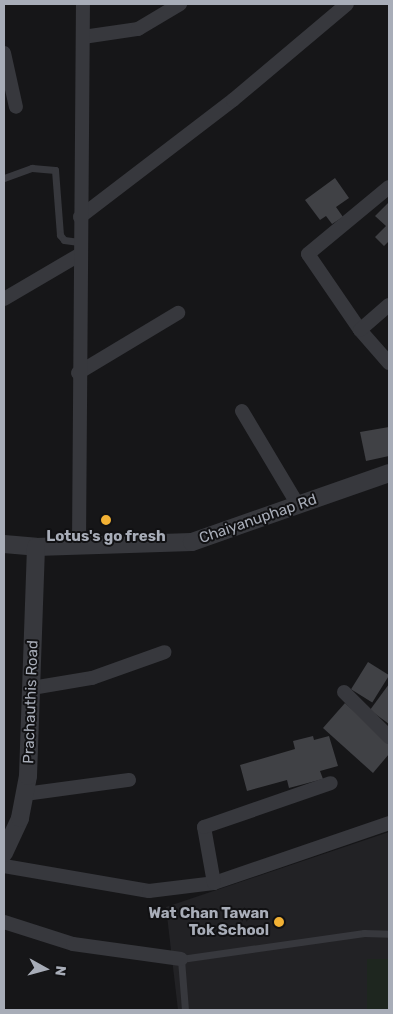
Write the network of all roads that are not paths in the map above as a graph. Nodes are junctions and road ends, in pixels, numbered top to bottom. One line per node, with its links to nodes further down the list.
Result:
1 (83, 4): 4 (street)
2 (180, 4): 4 (street)
3 (347, 4): 9 (street)
4 (83, 38): 9 (street)
5 (4, 53): 6 (street)
6 (16, 108)
7 (4, 178): 10 (lane)
8 (389, 187): 14 (street)
9 (80, 217): 10 (street)
10 (79, 249): 11 (street); 16 (street)
11 (4, 300)
12 (389, 305): 14 (street)
13 (178, 313): 16 (street)
14 (360, 330): 15 (street)
15 (389, 362)
16 (78, 373): 21 (street)
17 (242, 411): 19 (street)
18 (389, 473): 19 (street, Chaiyanuphap Rd)
19 (298, 505): 21 (street, Chaiyanuphap Rd)
20 (4, 544): 22 (street, Chaiyanuphap Rd)
21 (79, 544): 22 (street, Chaiyanuphap Rd)
22 (36, 547): 24 (street, Prachauthis Road)
23 (165, 652): 24 (street)
24 (32, 688): 29 (street, Prachauthis Road)
25 (344, 692): 26 (street)
26 (389, 737)
27 (128, 780): 29 (street)
28 (331, 783): 33 (street)
29 (25, 794): 31 (street, Prachauthis Road)
30 (389, 823): 33 (street)
31 (4, 853)
32 (4, 866): 33 (street)
33 (214, 884)
34 (4, 922): 36 (street)
35 (389, 934): 36 (lane)
36 (181, 958): 37 (lane)
37 (185, 1010)

